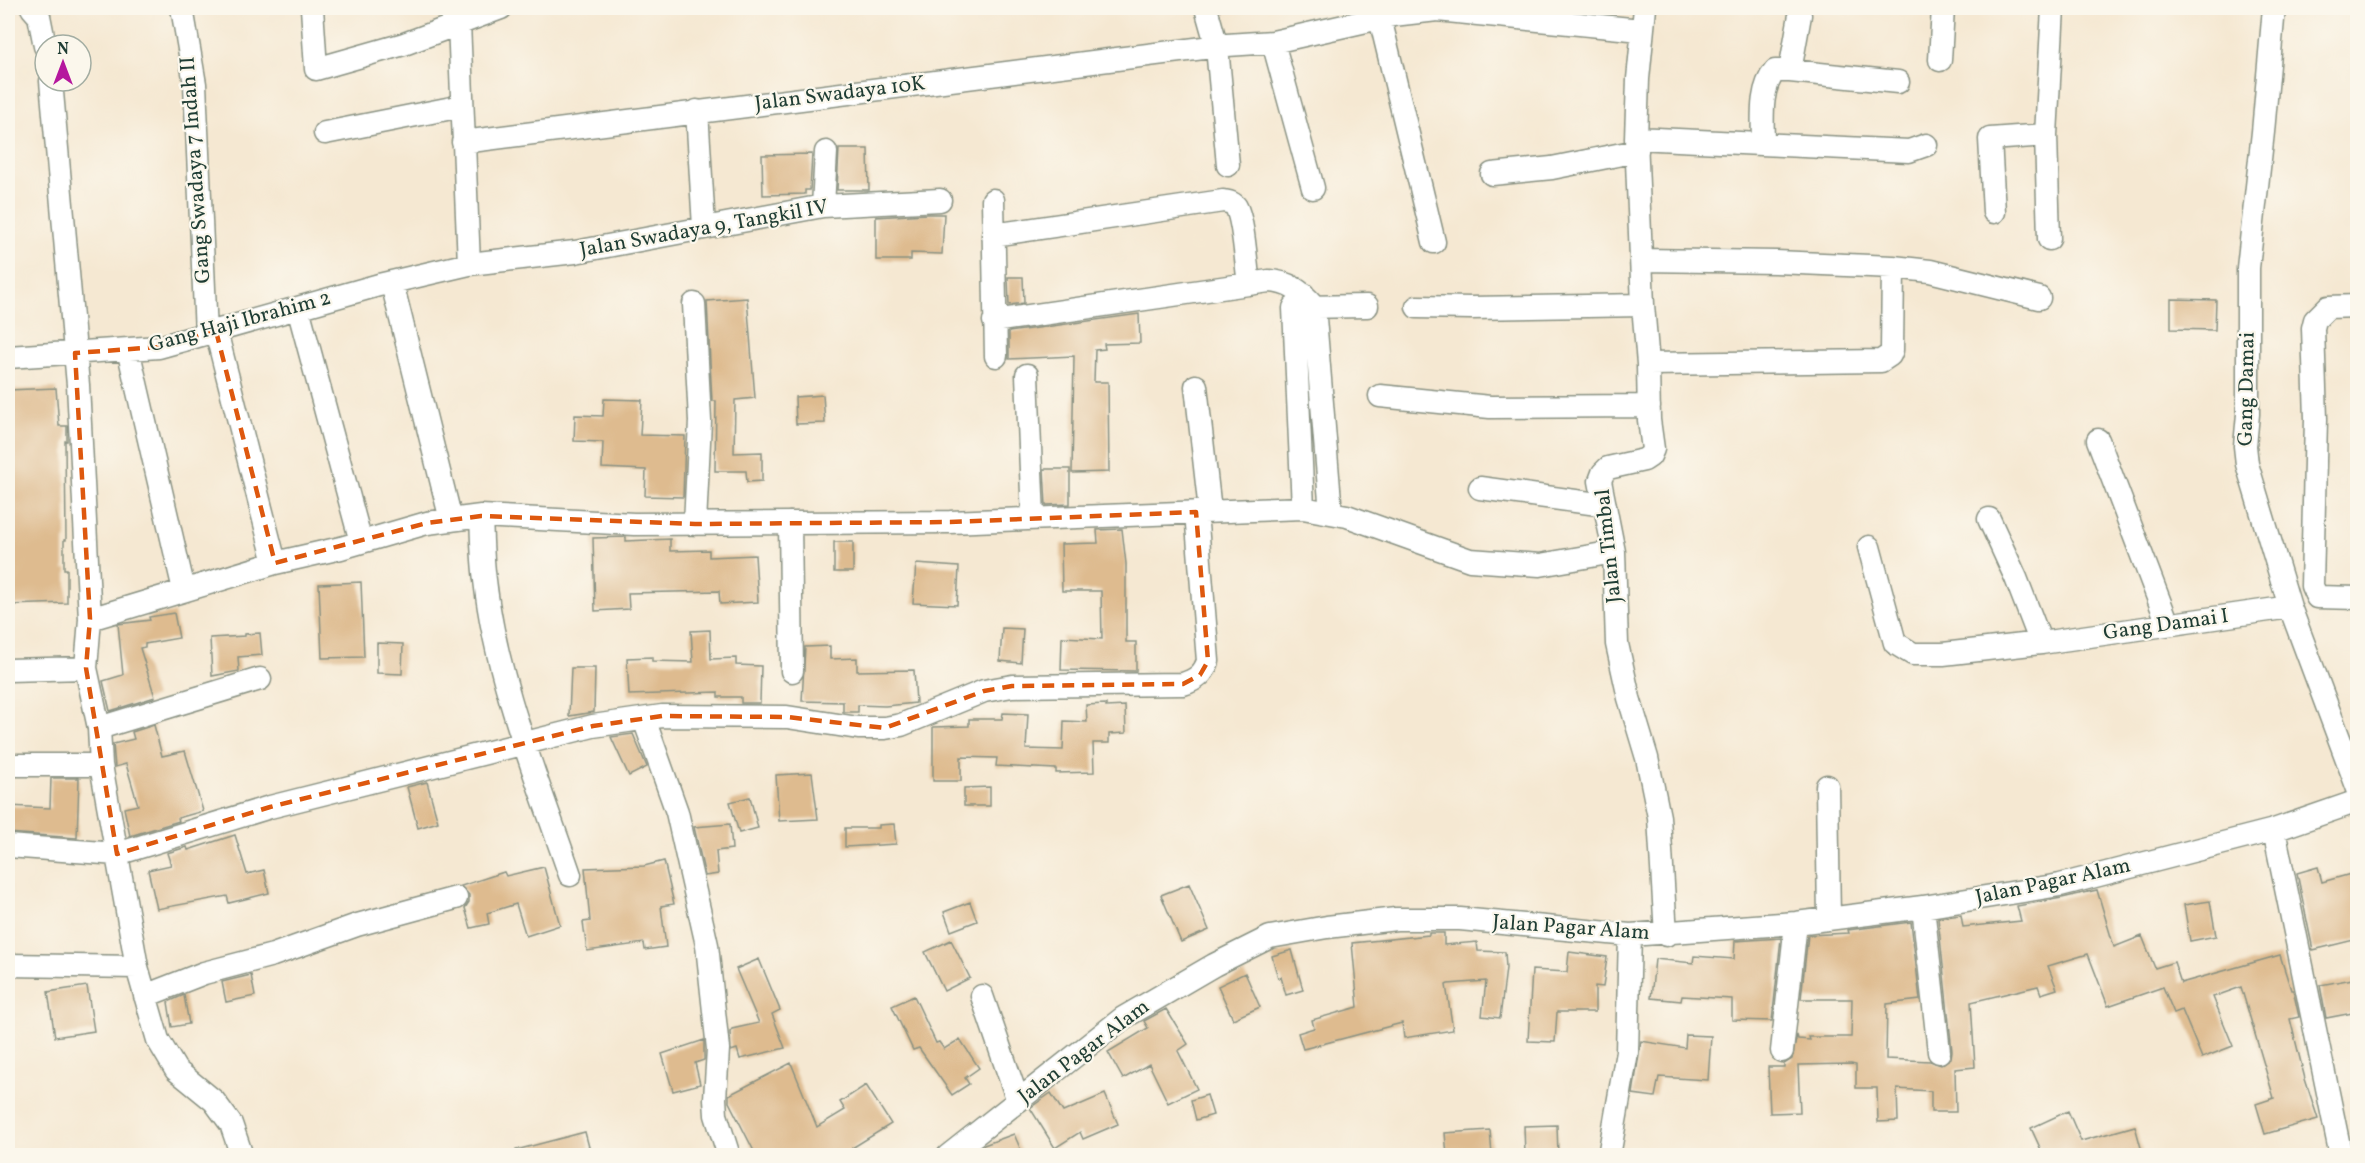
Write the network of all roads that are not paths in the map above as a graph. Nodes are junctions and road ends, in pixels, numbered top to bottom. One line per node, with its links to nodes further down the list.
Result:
1 (32, 8): 14 (street)
2 (182, 8): 55 (street, Gang Swadaya 7 Indah II)
3 (312, 8): 12 (street)
4 (501, 8): 12 (street)
5 (1206, 8): 16 (street)
6 (1645, 8): 13 (street, Jalan Timbal)
7 (1943, 8): 17 (street)
8 (2053, 8): 24 (street)
9 (2274, 8): 83 (street, Gang Damai)
10 (1800, 15): 18 (street)
11 (1380, 18): 13 (street, Jalan Swadaya 10K); 15 (street, Jalan Swadaya 10K); 40 (street)
12 (459, 23): 21 (street)
13 (1641, 30): 26 (street, Jalan Timbal)
14 (43, 33)
15 (1273, 42): 16 (street, Jalan Swadaya 10K); 32 (street)
16 (1217, 47): 22 (street, Jalan Swadaya 10K); 30 (street)
17 (1940, 60)
18 (1790, 71): 19 (street); 27 (street)
19 (1898, 82)
20 (52, 93): 57 (street)
21 (462, 106): 23 (street); 25 (street)
22 (697, 111): 25 (street, Jalan Swadaya 10K); 37 (street)
23 (326, 133)
24 (2046, 135): 36 (street); 39 (street)
25 (463, 142): 42 (street)
26 (1636, 144): 27 (street); 31 (street); 41 (street, Jalan Timbal)
27 (1763, 144): 28 (street)
28 (1926, 146)
29 (826, 153): 35 (street)
30 (1228, 165)
31 (1492, 174)
32 (1312, 188)
33 (940, 200): 35 (street, Jalan Swadaya 9, Tangkil IV)
34 (993, 200): 38 (street)
35 (823, 206): 37 (street, Jalan Swadaya 9, Tangkil IV)
36 (1994, 212)
37 (704, 227): 42 (street, Jalan Swadaya 9, Tangkil IV)
38 (993, 235): 45 (street); 54 (street)
39 (2049, 239)
40 (1434, 242)
41 (1643, 260): 43 (street); 49 (street, Jalan Timbal)
42 (469, 264): 44 (street, Gang Haji Ibrahim 2)
43 (1893, 267): 46 (street); 60 (street)
44 (392, 283): 53 (street, Gang Haji Ibrahim 2); 74 (street)
45 (1249, 284): 47 (street); 54 (street)
46 (2039, 298)
47 (1304, 302): 50 (street); 68 (street); 70 (street)
48 (694, 304): 76 (street)
49 (1643, 305): 52 (street); 60 (street, Jalan Timbal)
50 (1367, 306)
51 (2358, 306): 82 (street)
52 (1417, 307)
53 (298, 308): 55 (street, Gang Haji Ibrahim 2); 77 (street)
54 (994, 321): 58 (street)
55 (211, 332): 56 (street, Gang Haji Ibrahim 2); 80 (street, Gang Swadaya 7 Indah II)
56 (128, 349): 57 (street, Gang Haji Ibrahim 2); 81 (street)
57 (75, 353): 59 (street, Gang Haji Ibrahim 2); 84 (street)
58 (996, 356)
59 (8, 357)
60 (1648, 364): 64 (street, Jalan Timbal)
61 (1027, 375): 72 (street)
62 (1196, 386): 69 (street)
63 (1380, 396): 64 (street)
64 (1649, 406): 67 (street, Jalan Timbal)
65 (2098, 440): 85 (street)
66 (1480, 488): 67 (street)
67 (1605, 505): 79 (street, Jalan Timbal)
68 (1303, 508): 69 (street); 70 (street)
69 (1203, 511): 72 (street); 91 (street)
70 (1331, 513): 79 (street)
71 (481, 516): 74 (street); 76 (street); 93 (street)
72 (1033, 518): 75 (street)
73 (1989, 519): 86 (street)
74 (451, 520): 77 (street)
75 (790, 523): 76 (street); 89 (street)
76 (695, 524)
77 (361, 542): 80 (street)
78 (1869, 547): 86 (street, Gang Damai I)
79 (1614, 552): 107 (street, Jalan Timbal)
80 (275, 563): 81 (street)
81 (184, 590): 84 (street)
82 (2358, 598)
83 (2290, 607): 85 (street, Gang Damai I); 97 (street, Gang Damai)
84 (90, 619): 87 (street)
85 (2168, 624): 86 (street, Gang Damai I)
86 (2041, 643)
87 (86, 668): 88 (street); 92 (street)
88 (8, 670)
89 (792, 671)
90 (260, 679): 92 (street)
91 (644, 718): 93 (street); 118 (street)
92 (99, 728): 95 (street)
93 (526, 744): 101 (street); 102 (street)
94 (8, 765): 95 (street)
95 (101, 765): 101 (street)
96 (1827, 786): 105 (street)
97 (2358, 789)
98 (2358, 801): 99 (street, Jalan Pagar Alam)
99 (2274, 830): 104 (street, Jalan Pagar Alam); 121 (street)
100 (8, 846): 101 (street)
101 (117, 854): 110 (street)
102 (570, 875)
103 (456, 898): 111 (street)
104 (1923, 907): 105 (street, Jalan Pagar Alam); 114 (street)
105 (1829, 919): 106 (street, Jalan Pagar Alam)
106 (1796, 923): 107 (street, Jalan Pagar Alam); 113 (street)
107 (1666, 934): 108 (street, Jalan Pagar Alam)
108 (1630, 935): 115 (street, Jalan Pagar Alam); 120 (street)
109 (8, 965): 110 (street)
110 (137, 967): 111 (street)
111 (145, 996): 117 (street)
112 (982, 996): 115 (street)
113 (1782, 1051)
114 (1940, 1052)
115 (1018, 1101): 116 (street, Jalan Pagar Alam)
116 (968, 1149): 119 (street, Jalan Pagar Alam)
117 (242, 1155)
118 (729, 1155)
119 (948, 1155)
120 (1609, 1155)
121 (2342, 1155)

